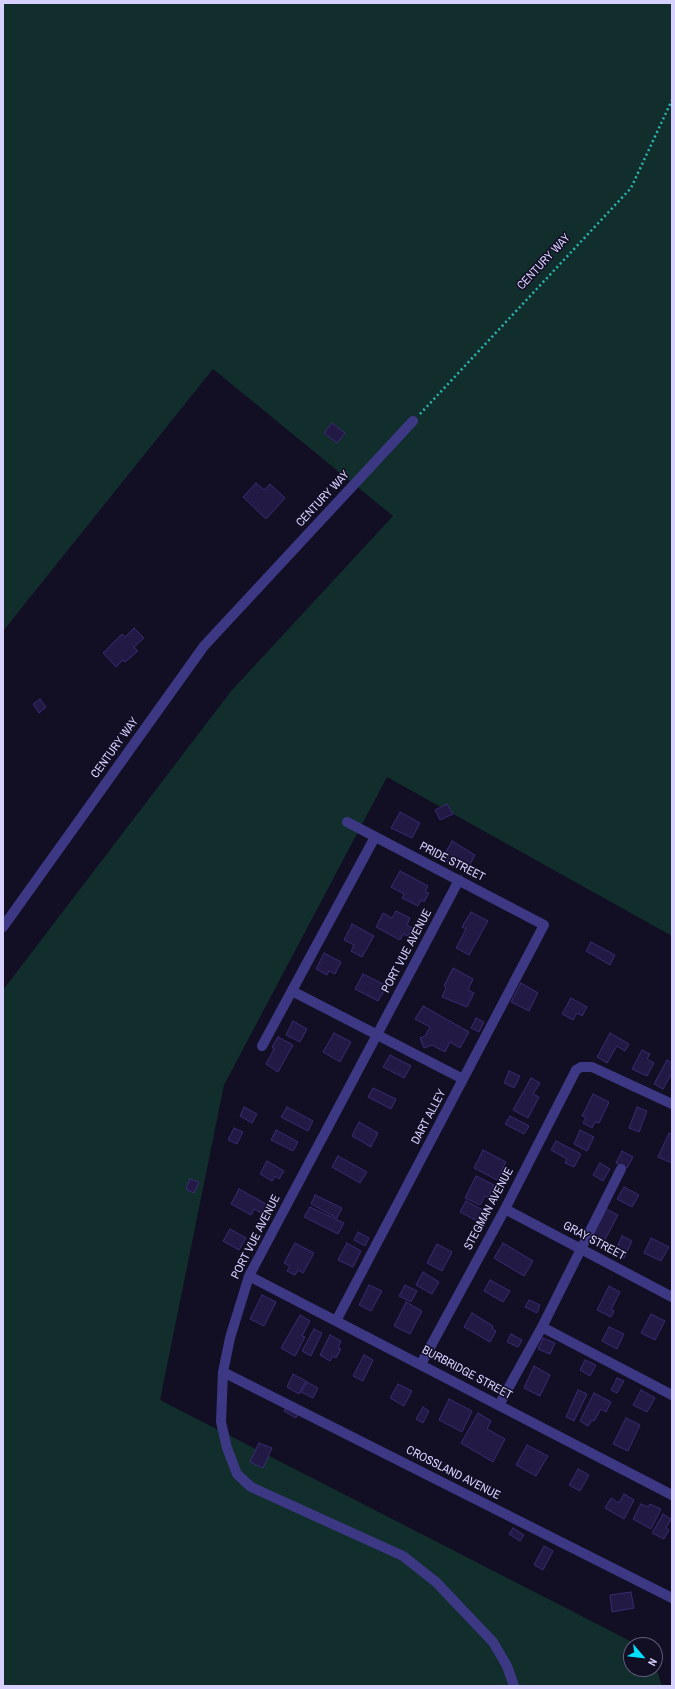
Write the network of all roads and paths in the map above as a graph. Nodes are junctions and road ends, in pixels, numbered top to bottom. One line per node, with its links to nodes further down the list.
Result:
1 (672, 100): 2 (path, CENTURY WAY)
2 (413, 421): 7 (street, CENTURY WAY)
3 (347, 822): 4 (street, PRIDE STREET)
4 (375, 837): 5 (street, PRIDE STREET); 8 (street)
5 (459, 880): 6 (street, PRIDE STREET); 9 (street, PORT VUE AVENUE)
6 (544, 925): 11 (street, DART ALLEY)
7 (3, 927)
8 (292, 991): 9 (street); 10 (street)
9 (377, 1036): 11 (street); 16 (street, PORT VUE AVENUE)
10 (262, 1046)
11 (463, 1079): 18 (street, DART ALLEY)
12 (672, 1104): 14 (street, STEGMAN AVENUE)
13 (621, 1169): 15 (street)
14 (505, 1209): 15 (street, GRAY STREET); 20 (street, STEGMAN AVENUE)
15 (580, 1249): 17 (street, GRAY STREET); 19 (street)
16 (249, 1276): 18 (street, BURBRIDGE STREET); 21 (street, PORT VUE AVENUE)
17 (672, 1297)
18 (336, 1321): 20 (street, BURBRIDGE STREET)
19 (542, 1327): 22 (street); 23 (street)
20 (421, 1364): 23 (street, BURBRIDGE STREET)
21 (223, 1372): 25 (street, CROSSLAND AVENUE); 26 (street, PORT VUE AVENUE)
22 (672, 1395)
23 (499, 1404): 24 (street, BURBRIDGE STREET)
24 (672, 1495)
25 (672, 1598)
26 (514, 1686)

